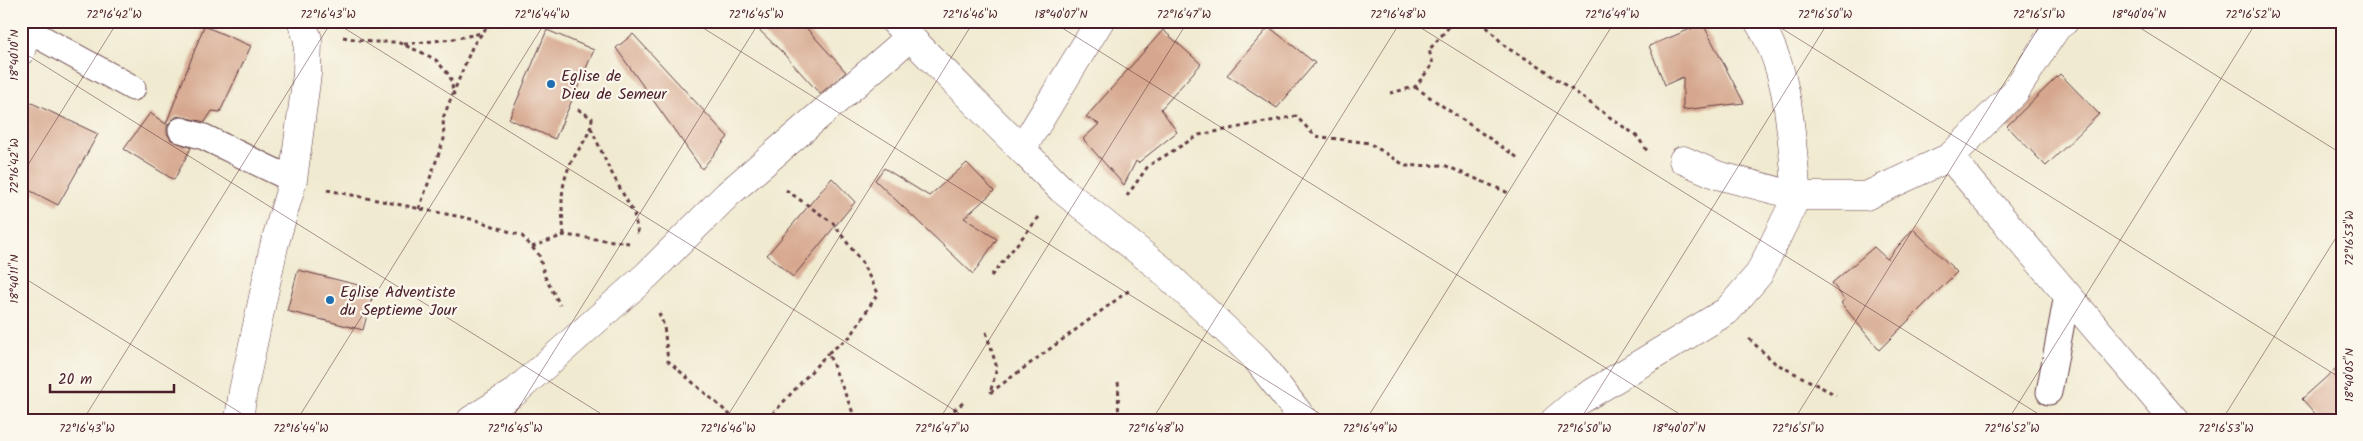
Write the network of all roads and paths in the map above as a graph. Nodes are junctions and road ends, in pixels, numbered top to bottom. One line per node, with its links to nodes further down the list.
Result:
1 (505, 21): 11 (path)
2 (1100, 21): 21 (street)
3 (1252, 21): 10 (path)
4 (1454, 21): 15 (path)
5 (1481, 21): 24 (path)
6 (1758, 21): 29 (street)
7 (2065, 21): 22 (street)
8 (304, 30): 13 (path); 26 (street)
9 (901, 30): 21 (street); 25 (street)
10 (1258, 30)
11 (482, 33): 13 (path); 17 (path)
12 (27, 35): 14 (lane)
13 (403, 45): 17 (path)
14 (133, 88)
15 (1415, 88): 16 (path); 23 (path)
16 (1390, 93)
17 (454, 96): 30 (path)
18 (576, 108): 19 (path)
19 (591, 127): 32 (path); 34 (path)
20 (181, 130): 26 (lane)
21 (1022, 150): 27 (street)
22 (1950, 157): 29 (street); 37 (street)
23 (1518, 158)
24 (1683, 160): 29 (street)
25 (756, 170): 34 (street); 41 (path)
26 (293, 180): 30 (path); 46 (street)
27 (1061, 189): 31 (street); 36 (path)
28 (1511, 194): 31 (path)
29 (1797, 196): 38 (street)
30 (419, 208): 33 (path)
31 (1106, 225): 35 (street)
32 (564, 235): 33 (path); 34 (path)
33 (532, 247): 40 (path)
34 (648, 262): 40 (street); 48 (path)
35 (1160, 268): 39 (path); 53 (street)
36 (991, 276)
37 (2067, 295): 43 (lane); 55 (street)
38 (1727, 311): 44 (path); 54 (street)
39 (986, 332)
40 (577, 337): 47 (street)
41 (828, 353): 49 (path); 50 (path)
42 (1118, 382): 52 (path)
43 (2049, 392)
44 (1836, 395)
45 (963, 403): 51 (path)
46 (239, 420)
47 (471, 420)
48 (736, 420)
49 (766, 420)
50 (856, 420)
51 (940, 420)
52 (1121, 420)
53 (1304, 420)
54 (1555, 420)
55 (2174, 420)

